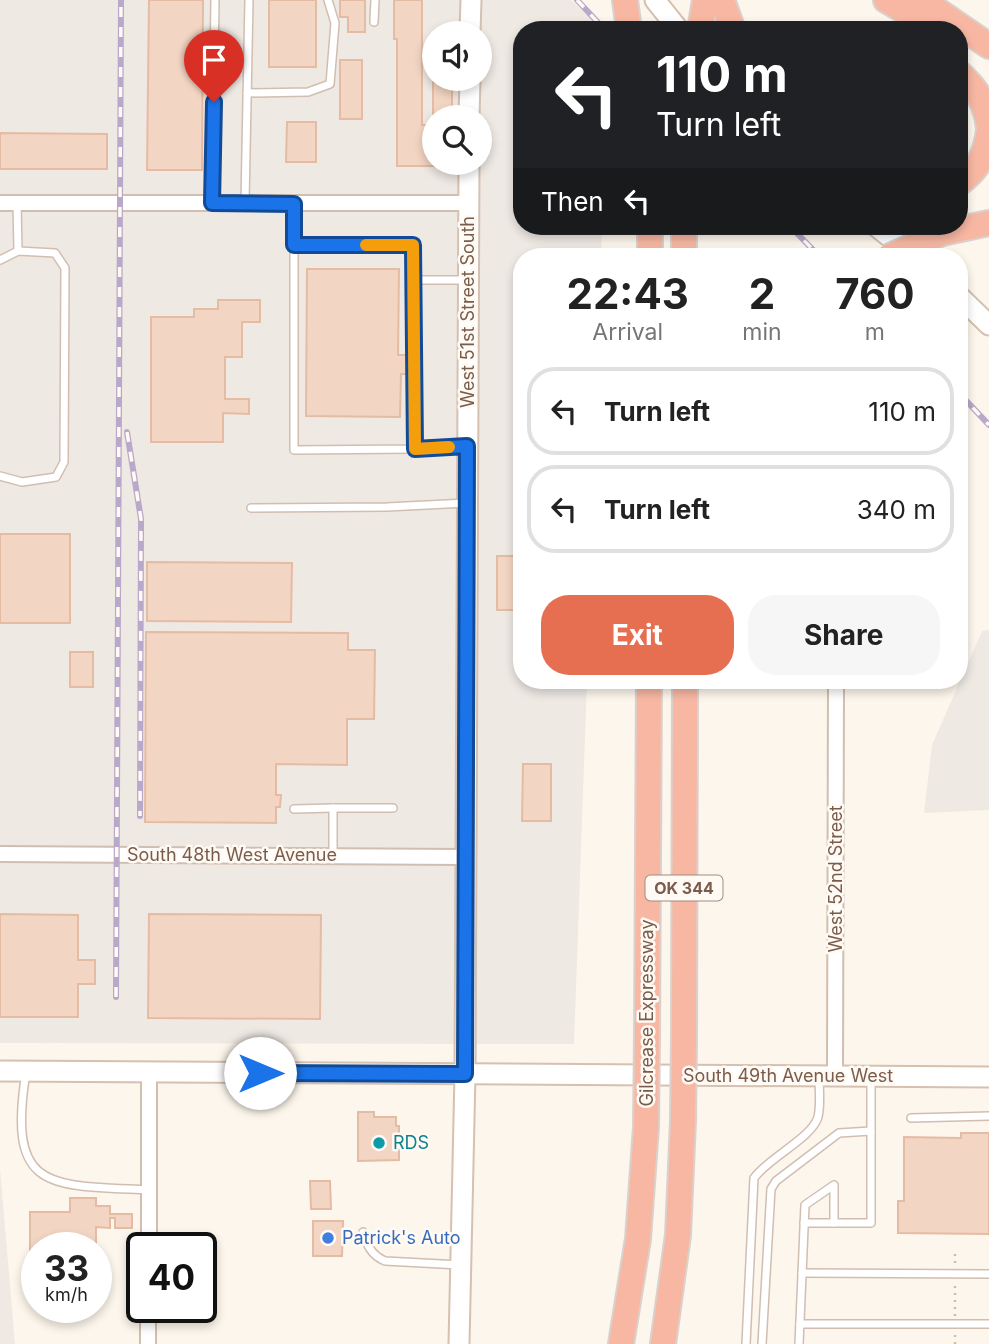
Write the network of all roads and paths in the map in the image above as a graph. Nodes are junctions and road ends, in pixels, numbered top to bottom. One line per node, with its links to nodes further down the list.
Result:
1 (215, 0): 32 (lane)
2 (249, 0): 26 (lane)
3 (328, 0): 26 (lane)
4 (375, 0): 20 (lane)
5 (471, 0): 12 (street)
6 (625, 0): 13 (highway)
7 (655, 0): 14 (street)
8 (705, 0): 15 (highway)
9 (722, 0): 16 (highway)
10 (883, 0): 17 (highway); 18 (highway)
11 (922, 0): 19 (highway)
12 (470, 21)
13 (628, 21)
14 (672, 21)
15 (702, 21)
16 (730, 21)
17 (904, 21)
18 (922, 21)
19 (953, 21)
20 (374, 22)
21 (968, 32): 23 (highway)
22 (968, 46): 24 (highway)
23 (989, 46)
24 (989, 58)
25 (968, 81): 27 (highway)
26 (247, 93): 33 (lane)
27 (989, 130): 28 (highway)
28 (968, 174)
29 (469, 175): 34 (street, West 51st Street South)
30 (0, 202): 31 (street)
31 (17, 203): 32 (street); 43 (lane)
32 (212, 203): 33 (street)
33 (245, 203): 35 (street)
34 (468, 203): 35 (street); 46 (street, West 51st Street South)
35 (294, 204): 40 (lane)
36 (989, 223): 37 (highway, bridge)
37 (968, 227)
38 (887, 235): 41 (street)
39 (938, 235): 42 (highway, bridge)
40 (294, 245): 45 (lane); 50 (lane)
41 (904, 248)
42 (908, 248)
43 (18, 251): 44 (lane); 51 (lane)
44 (0, 260)
45 (414, 280): 46 (lane); 50 (lane)
46 (468, 280): 49 (street, West 51st Street South)
47 (968, 303): 48 (street)
48 (985, 316)
49 (467, 446): 50 (lane); 52 (street, West 51st Street South)
50 (415, 449)
51 (0, 476)
52 (467, 503): 53 (lane); 64 (street, West 51st Street South)
53 (251, 508)
54 (649, 689): 91 (highway, Gilcrease Expressway / OK 344, bridge)
55 (685, 689): 58 (highway, Gilcrease Expressway / OK 344)
56 (692, 689): 58 (highway)
57 (836, 689): 69 (street, West 52nd Street)
58 (684, 739): 92 (highway, Gilcrease Expressway / OK 344, bridge)
59 (294, 808): 60 (lane)
60 (333, 808): 61 (lane); 63 (lane)
61 (393, 808)
62 (0, 854): 63 (street, South 48th West Avenue)
63 (333, 856): 64 (street, South 48th West Avenue)
64 (464, 857): 68 (street, West 51st Street South)
65 (0, 1071): 66 (street, South 49th Avenue West)
66 (27, 1072): 67 (street, South 49th Avenue West); 75 (lane)
67 (149, 1072): 68 (street, South 49th Avenue West); 75 (street)
68 (465, 1074): 69 (street, South 49th Avenue West); 81 (street, West 51st Street South)
69 (827, 1076): 70 (street, South 49th Avenue West); 93 (lane)
70 (871, 1077): 71 (street, South 49th Avenue West); 74 (lane)
71 (989, 1077)
72 (989, 1116): 73 (lane)
73 (911, 1118)
74 (871, 1131): 77 (lane); 94 (lane)
75 (149, 1189): 78 (street)
76 (804, 1223): 77 (lane); 77 (lane); 82 (lane)
77 (834, 1223)
78 (149, 1232)
79 (363, 1232): 81 (lane)
80 (955, 1249): 83 (path)
81 (461, 1265): 90 (street, West 51st Street South)
82 (802, 1273): 83 (lane); 86 (lane)
83 (955, 1274): 84 (lane); 87 (path)
84 (989, 1274)
85 (148, 1323): 89 (street)
86 (800, 1324): 87 (lane); 95 (lane)
87 (955, 1324): 88 (lane); 96 (path)
88 (989, 1324)
89 (148, 1344)
90 (459, 1344)
91 (621, 1344)
92 (663, 1344)
93 (746, 1344)
94 (762, 1344)
95 (799, 1344)
96 (955, 1344)

